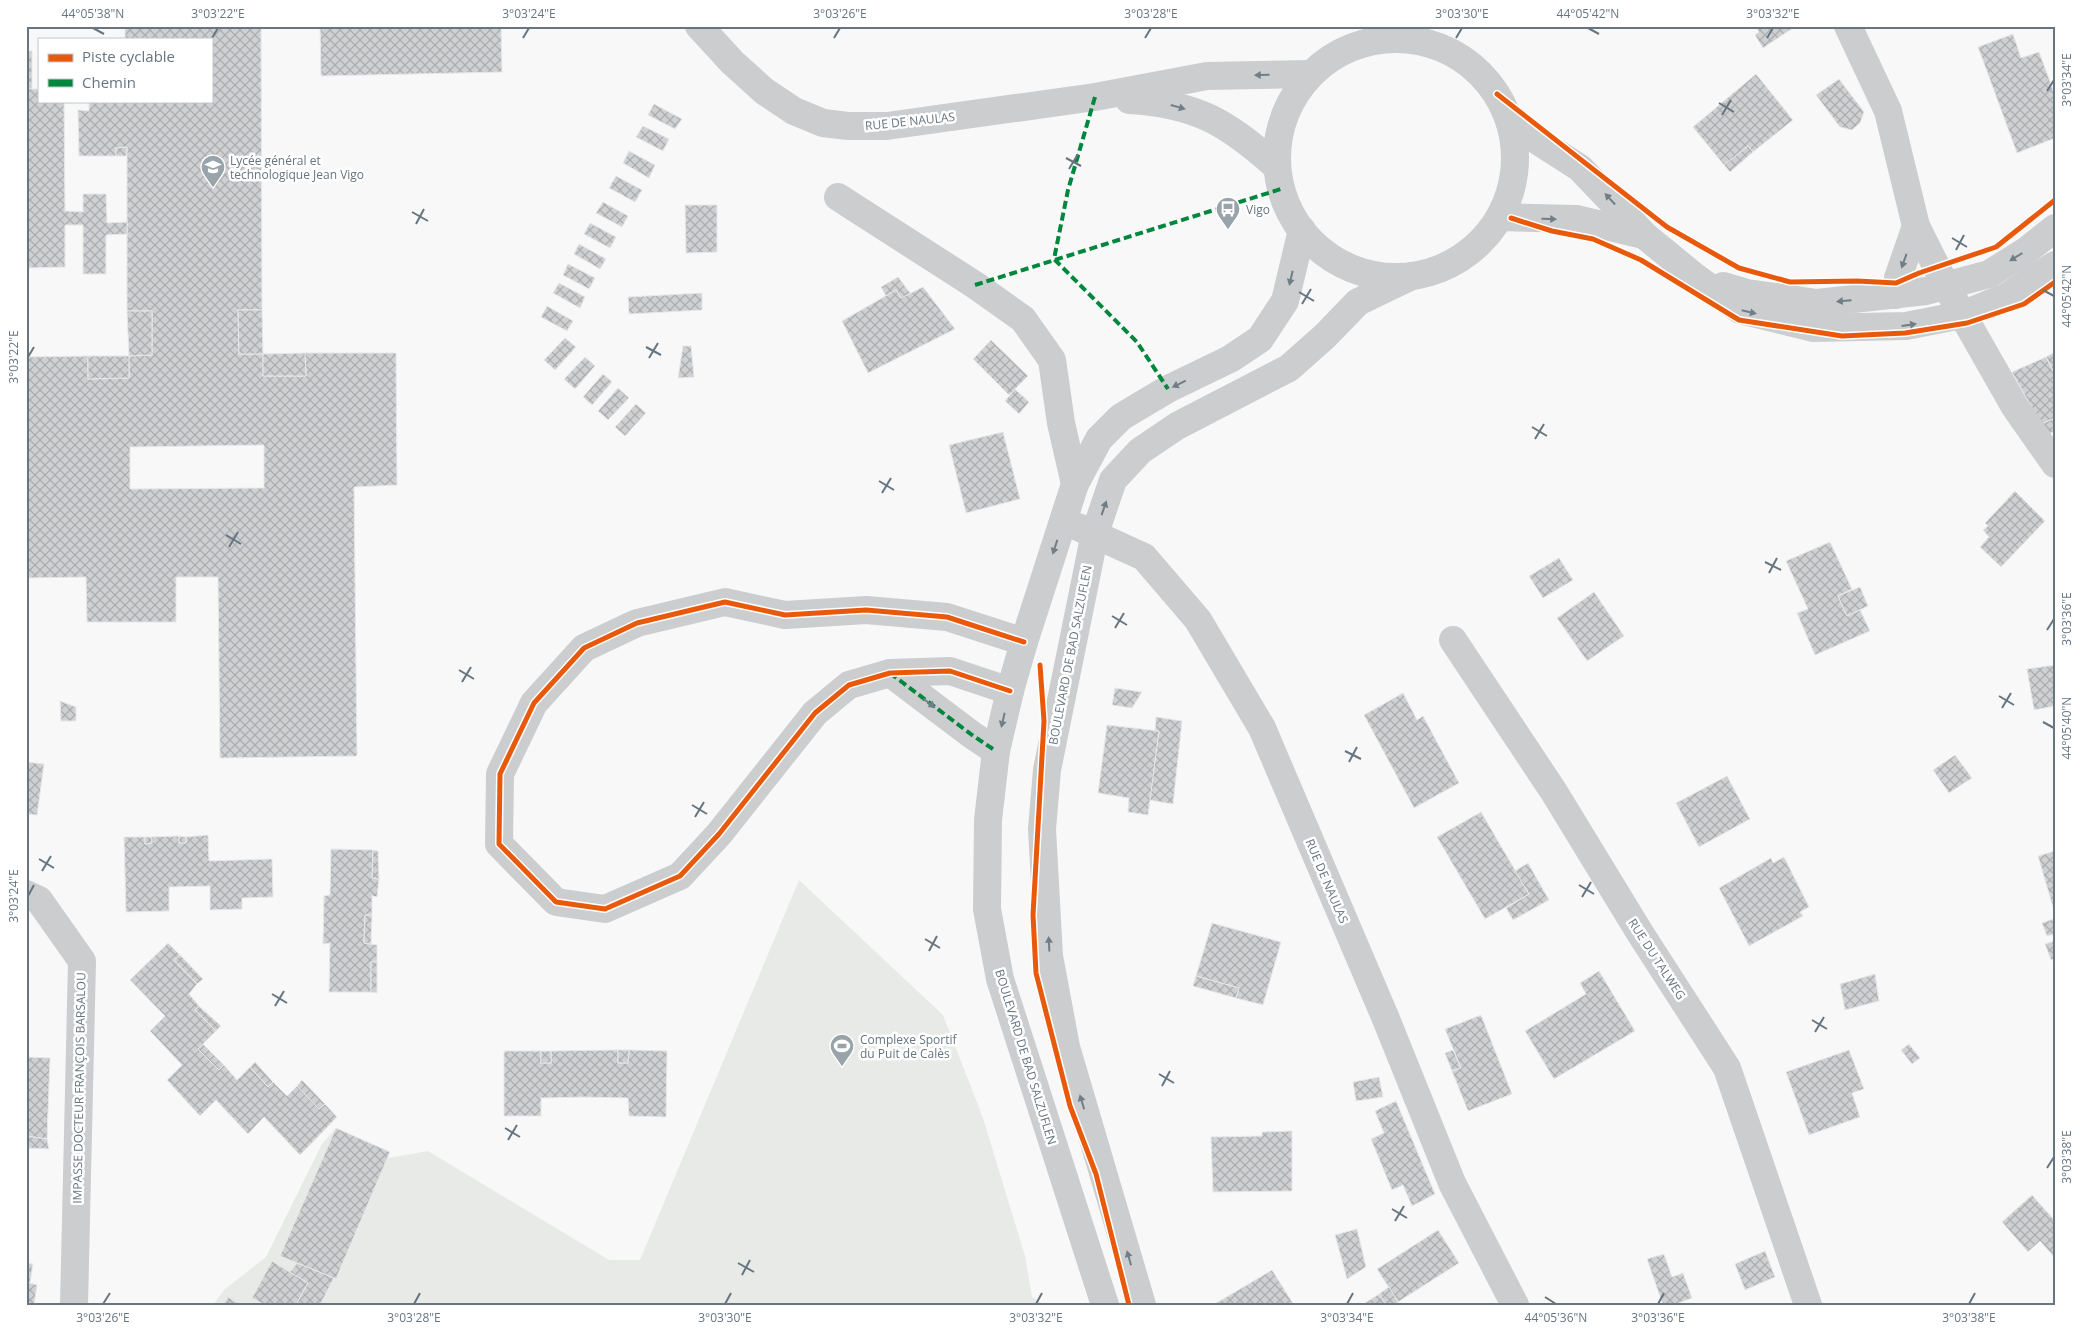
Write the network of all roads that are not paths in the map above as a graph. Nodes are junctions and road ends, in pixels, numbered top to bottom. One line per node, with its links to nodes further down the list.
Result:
1 (699, 26): 5 (street, RUE DE NAULAS)
2 (1848, 26): 10 (street)
3 (1400, 32): 4 (street); 6 (street)
4 (1311, 74): 5 (street, RUE DE NAULAS, one-way to 5); 7 (street)
5 (1095, 97): 7 (street, RUE DE NAULAS, one-way to 7)
6 (1510, 123): 9 (street); 13 (street, one-way to 6)
7 (1276, 166): 12 (street)
8 (838, 197): 21 (street)
9 (1500, 218): 13 (street, one-way to 13); 15 (street)
10 (1916, 226): 17 (street); 18 (street, one-way to 18)
11 (2055, 228): 17 (street, one-way to 17)
12 (1302, 230): 15 (street); 21 (street, BOULEVARD DE BAD SALZUFLEN, one-way to 21)
13 (1644, 235): 16 (street)
14 (2055, 265): 19 (street)
15 (1412, 276): 23 (street, BOULEVARD DE BAD SALZUFLEN, one-way to 15)
16 (1694, 276): 18 (street, one-way to 16); 19 (street, one-way to 19)
17 (1945, 284): 18 (street); 19 (street)
18 (1896, 295)
19 (1962, 315): 20 (street)
20 (2055, 464)
21 (1075, 484): 22 (street, BOULEVARD DE BAD SALZUFLEN)
22 (1063, 522): 23 (street, RUE DE NAULAS); 25 (street, BOULEVARD DE BAD SALZUFLEN, one-way to 25)
23 (1095, 533): 32 (street, BOULEVARD DE BAD SALZUFLEN, one-way to 23); 33 (street, RUE DE NAULAS)
24 (1453, 640): 34 (street, RUE DU TALWEG)
25 (1024, 642): 26 (street); 27 (street, BOULEVARD DE BAD SALZUFLEN)
26 (890, 673): 27 (street); 28 (street, one-way to 28)
27 (1010, 691): 28 (street, BOULEVARD DE BAD SALZUFLEN, one-way to 28)
28 (996, 751): 31 (street, BOULEVARD DE BAD SALZUFLEN)
29 (26, 894): 30 (street, IMPASSE DOCTEUR FRANÇOIS BARSALOU)
30 (74, 1305)
31 (1105, 1305)
32 (1142, 1305)
33 (1515, 1305)
34 (1808, 1305)

